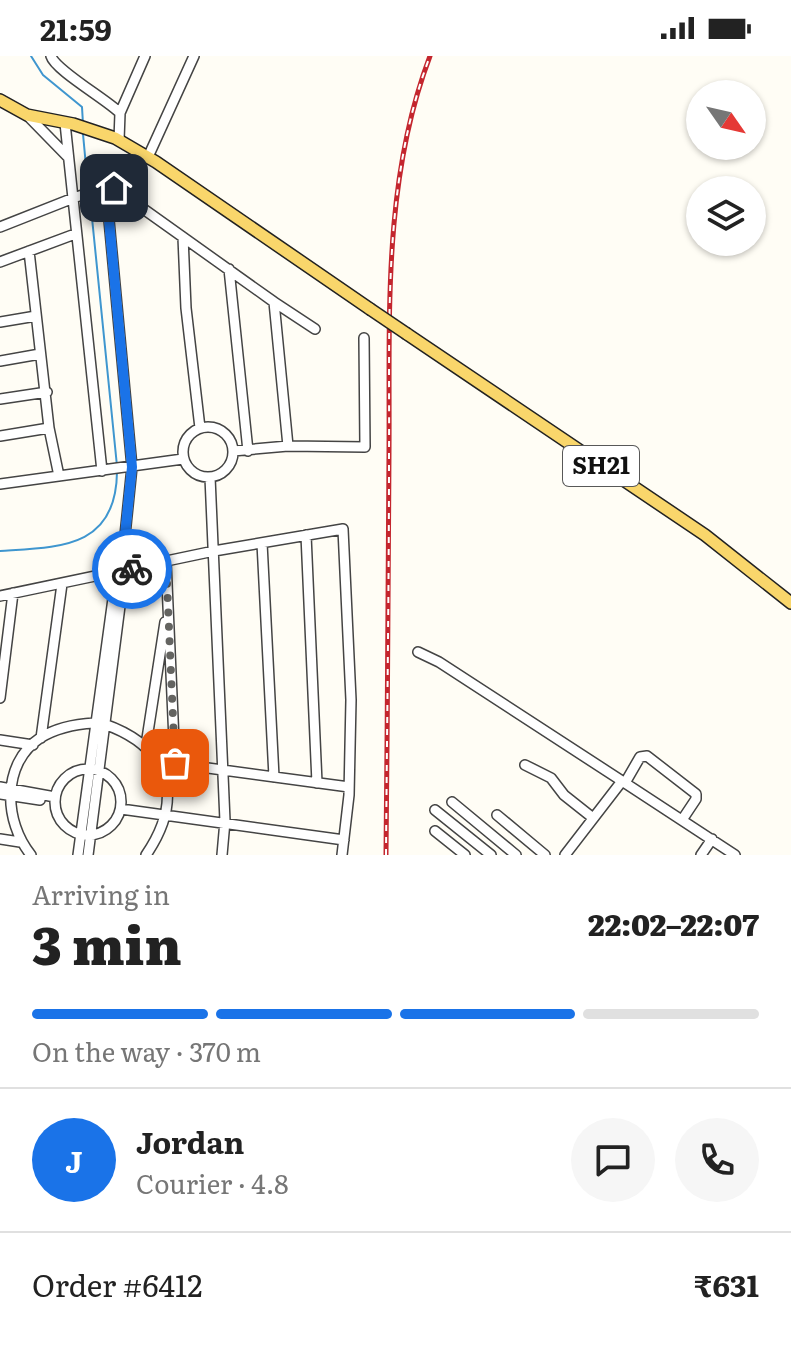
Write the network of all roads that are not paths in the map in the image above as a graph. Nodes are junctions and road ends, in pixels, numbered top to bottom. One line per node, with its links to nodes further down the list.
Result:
1 (51, 56): 5 (street)
2 (145, 56): 5 (street)
3 (194, 56): 10 (street)
4 (0, 100): 6 (main road, SH21)
5 (120, 113): 8 (street)
6 (27, 115): 7 (main road, SH21); 9 (street)
7 (69, 123): 8 (main road, SH21); 9 (street)
8 (117, 139): 10 (main road, SH21)
9 (68, 157): 12 (street)
10 (148, 157): 49 (main road, SH21, bridge)
11 (110, 188): 12 (street); 15 (street); 35 (street)
12 (74, 198): 13 (street); 14 (street)
13 (0, 227)
14 (75, 234): 16 (street); 36 (street)
15 (183, 237): 18 (street); 29 (street)
16 (29, 251): 17 (street); 20 (street)
17 (0, 262)
18 (229, 269): 19 (street); 33 (street)
19 (274, 302): 22 (street); 31 (street)
20 (36, 316): 21 (street); 24 (street)
21 (0, 322)
22 (315, 329)
23 (364, 338): 31 (street)
24 (40, 354): 25 (street); 26 (street)
25 (0, 361)
26 (47, 392): 27 (street); 28 (street)
27 (0, 399)
28 (49, 428): 30 (street); 37 (street)
29 (200, 428): 32 (street); 34 (street)
30 (0, 436)
31 (288, 446): 33 (street)
32 (233, 451): 33 (street); 38 (street)
33 (248, 451)
34 (183, 459): 35 (street); 38 (street)
35 (129, 467): 36 (street); 44 (street)
36 (104, 471): 37 (street)
37 (59, 476): 39 (street)
38 (210, 477): 42 (street)
39 (0, 484)
40 (306, 535): 41 (street); 63 (street); 65 (street)
41 (262, 543): 42 (street); 61 (street)
42 (214, 551): 43 (street); 60 (street)
43 (166, 561): 44 (street); 48 (street)
44 (120, 572): 45 (street); 52 (street)
45 (62, 584): 46 (street); 54 (street)
46 (13, 593): 47 (street); 51 (street)
47 (0, 596)
48 (168, 601): 55 (street); 57 (street)
49 (791, 603)
50 (418, 652): 62 (street)
51 (0, 698)
52 (99, 723): 54 (street); 55 (street); 59 (street)
53 (0, 740): 54 (street)
54 (37, 741): 66 (street)
55 (146, 745): 56 (street)
56 (156, 761): 57 (street); 71 (street)
57 (175, 763): 60 (street)
58 (525, 765): 73 (street)
59 (93, 769): 67 (street); 69 (street); 77 (street)
60 (224, 770): 61 (street); 75 (street)
61 (274, 777): 63 (street)
62 (624, 782): 73 (street); 74 (street); 74 (street)
63 (317, 783): 65 (street)
64 (0, 787): 66 (street)
65 (349, 787): 78 (street)
66 (7, 792): 67 (street); 81 (street)
67 (55, 800): 77 (street)
68 (452, 802): 90 (street)
69 (121, 806): 71 (street); 77 (street)
70 (435, 810): 89 (street)
71 (167, 812): 75 (street); 85 (street)
72 (497, 815): 91 (street)
73 (593, 818): 92 (street)
74 (682, 820): 80 (street)
75 (225, 821): 78 (street); 86 (street)
76 (435, 831): 88 (street)
77 (86, 834): 83 (street); 84 (street)
78 (344, 838): 87 (street)
79 (0, 839): 81 (street)
80 (712, 839): 93 (street); 94 (street)
81 (20, 842): 82 (street)
82 (31, 855)
83 (78, 855)
84 (88, 855)
85 (146, 855)
86 (222, 855)
87 (342, 855)
88 (465, 855)
89 (491, 855)
90 (515, 855)
91 (545, 855)
92 (565, 855)
93 (701, 855)
94 (735, 855)

